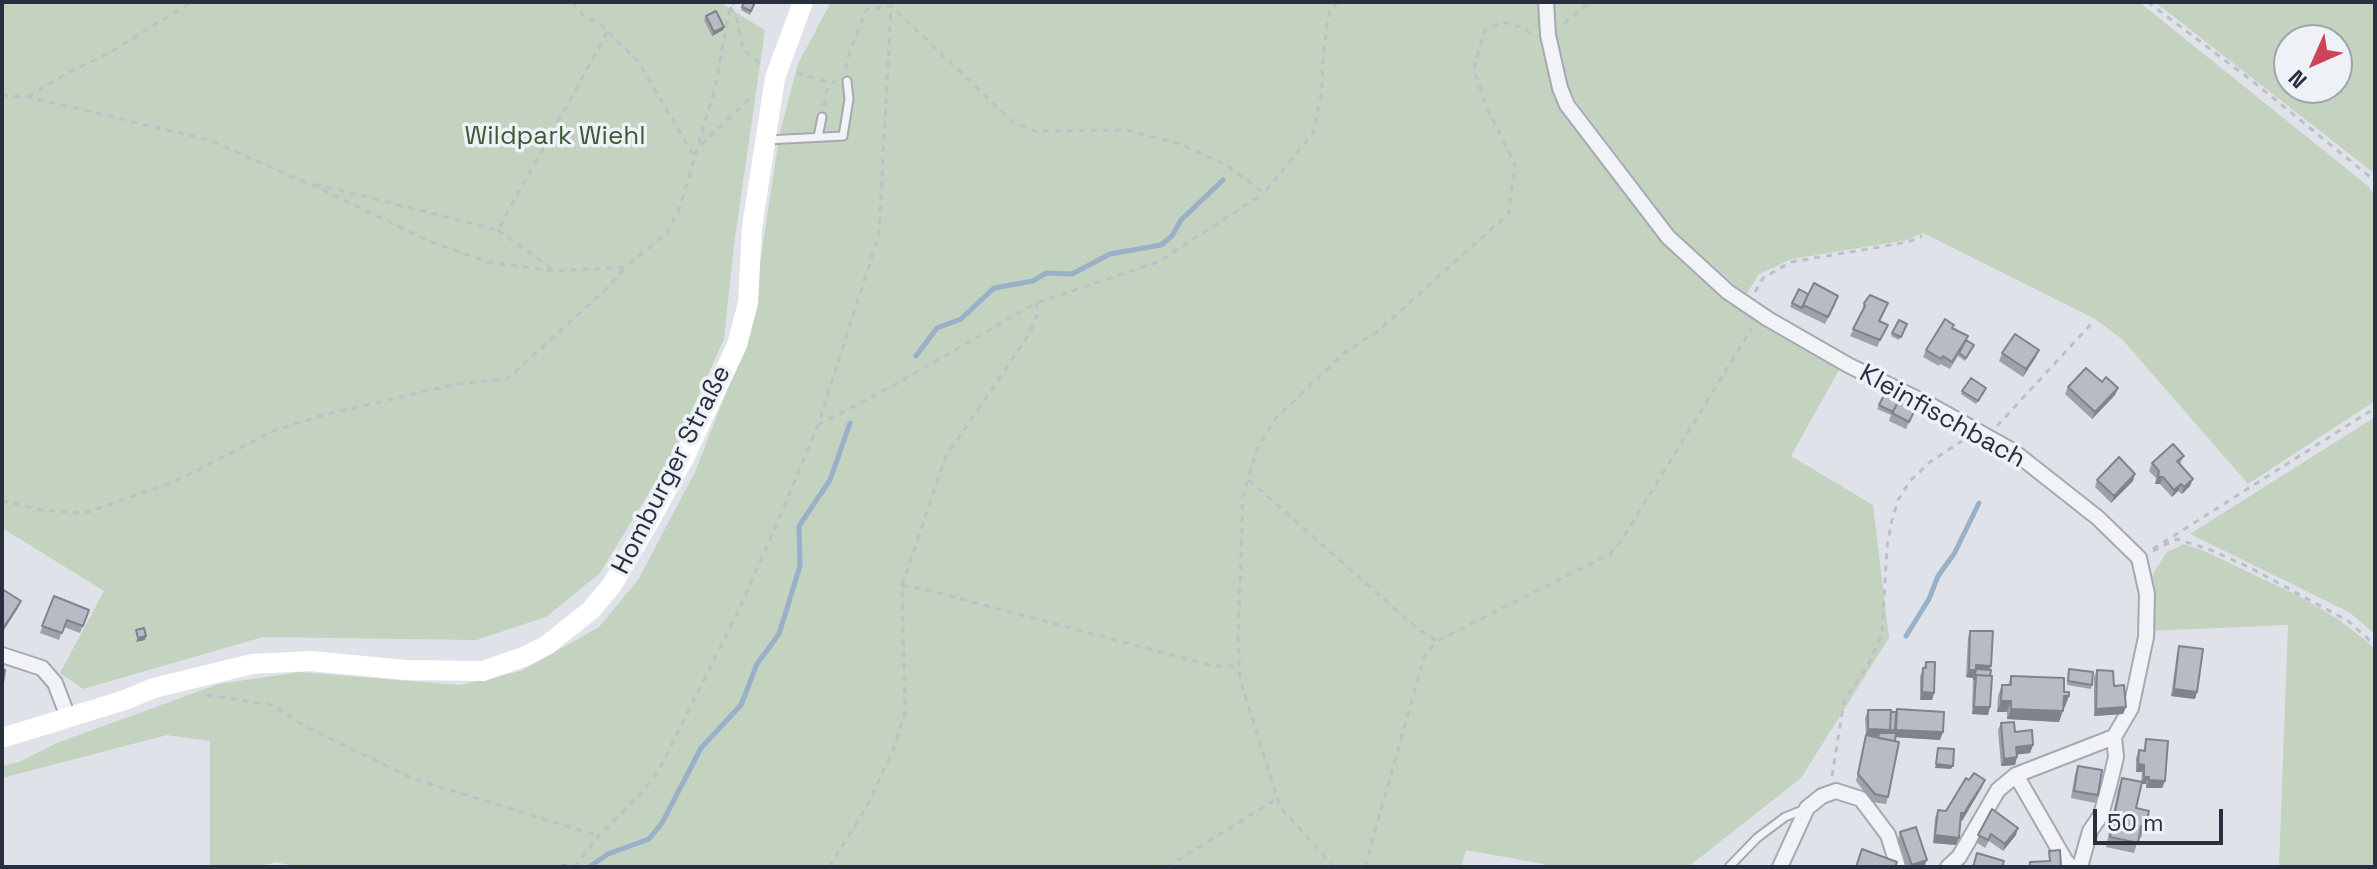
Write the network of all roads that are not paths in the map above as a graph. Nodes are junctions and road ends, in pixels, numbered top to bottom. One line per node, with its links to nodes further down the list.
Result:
1 (803, 2): 6 (main road, Homburger Straße)
2 (1546, 2): 9 (street, Kleinfischbach)
3 (847, 81): 5 (lane)
4 (822, 117): 5 (lane)
5 (818, 137): 6 (lane)
6 (765, 140): 8 (main road, Homburger Straße)
7 (2, 655): 8 (street)
8 (68, 717): 10 (main road, Homburger Straße)
9 (2114, 737): 11 (street); 18 (street)
10 (2, 738)
11 (2016, 775): 16 (street); 17 (street)
12 (1807, 808): 13 (lane); 14 (street); 15 (street)
13 (1729, 867)
14 (1780, 867)
15 (1898, 867)
16 (1948, 867)
17 (2071, 867)
18 (2080, 867)

